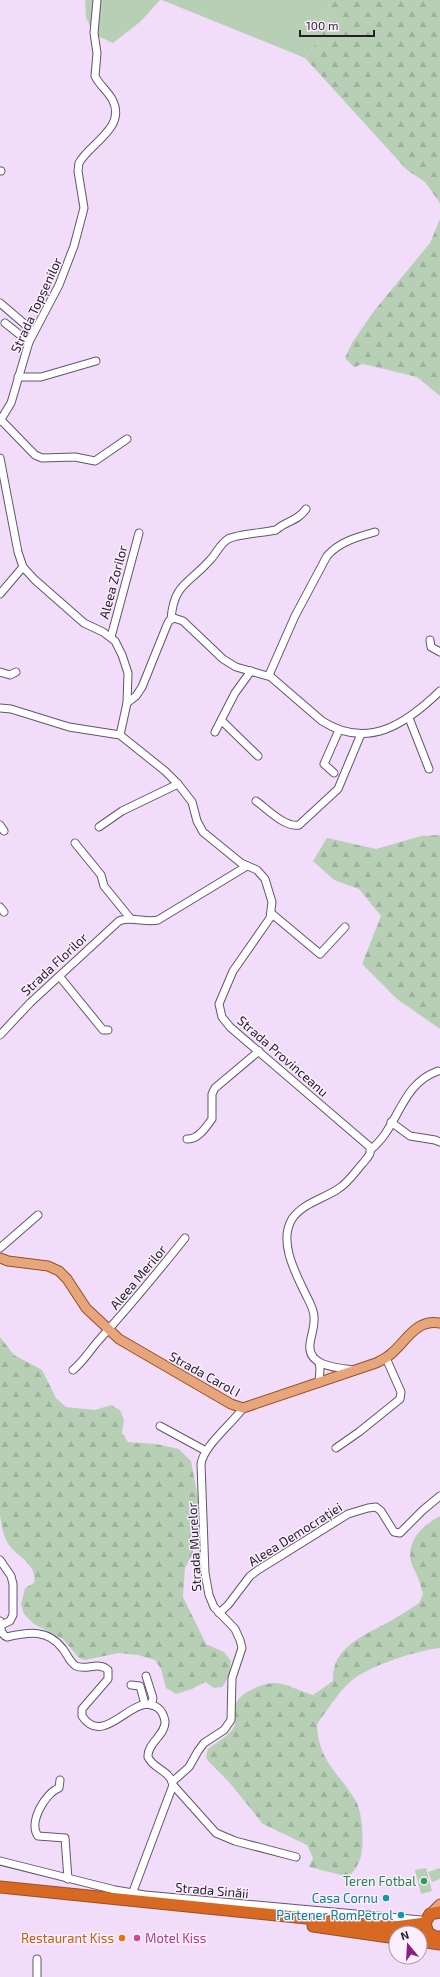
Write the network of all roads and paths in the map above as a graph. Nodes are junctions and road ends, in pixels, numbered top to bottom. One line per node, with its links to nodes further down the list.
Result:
1 (97, 0): 4 (street, Strada Topșenilor)
2 (0, 303): 4 (street)
3 (5, 323): 5 (street)
4 (34, 332): 5 (street, Strada Topșenilor)
5 (29, 342): 7 (street, Strada Topșenilor)
6 (96, 361): 7 (street)
7 (18, 377): 8 (street, Strada Topșenilor)
8 (1, 420): 9 (street)
9 (127, 439)
10 (0, 458): 14 (street)
11 (306, 510): 16 (street)
12 (375, 532): 23 (street)
13 (139, 533): 17 (street, Aleea Zorilor)
14 (23, 567): 15 (street); 17 (street)
15 (0, 594)
16 (171, 619): 22 (street); 25 (street)
17 (111, 637): 25 (street)
18 (430, 640): 19 (street)
19 (440, 652)
20 (0, 672): 21 (street)
21 (16, 672)
22 (251, 672): 23 (street); 28 (street)
23 (269, 675): 29 (street)
24 (440, 691): 27 (street)
25 (127, 703): 32 (street)
26 (0, 708): 32 (street)
27 (409, 718): 31 (street); 34 (street)
28 (222, 721): 30 (street); 33 (street)
29 (339, 730): 31 (street); 35 (street)
30 (215, 732)
31 (361, 734): 37 (street)
32 (120, 735): 36 (street)
33 (258, 756)
34 (429, 769)
35 (334, 773)
36 (178, 784): 38 (street); 40 (street)
37 (256, 801)
38 (99, 827)
39 (75, 843): 42 (street)
40 (248, 866): 41 (street); 42 (street)
41 (271, 913): 43 (street); 47 (street, Strada Provinceanu)
42 (130, 918): 44 (street, Strada Florilor)
43 (345, 928)
44 (60, 977): 45 (street); 46 (street, Strada Florilor)
45 (108, 1030)
46 (0, 1035)
47 (259, 1051): 50 (street); 52 (street, Strada Provinceanu)
48 (438, 1071): 49 (street)
49 (391, 1122): 51 (street); 52 (street)
50 (187, 1139)
51 (440, 1142)
52 (370, 1150): 60 (street)
53 (38, 1215): 55 (street)
54 (185, 1238): 58 (street, Aleea Merilor)
55 (0, 1248)
56 (0, 1258): 58 (main road, Strada Carol I)
57 (440, 1323): 59 (main road, Strada Carol I)
58 (108, 1330): 61 (street, Aleea Merilor); 64 (main road, Strada Carol I)
59 (386, 1358): 62 (main road, Strada Carol I); 66 (street)
60 (319, 1362): 62 (street); 63 (street)
61 (74, 1370)
62 (355, 1370): 63 (main road, Strada Carol I)
63 (319, 1383): 64 (main road, Strada Carol I)
64 (243, 1408): 67 (street, Strada Murelor)
65 (160, 1426): 67 (street)
66 (336, 1448)
67 (206, 1451): 70 (street, Strada Murelor)
68 (440, 1496): 70 (street, Aleea Democrației)
69 (0, 1560): 71 (street)
70 (219, 1613): 76 (street, Strada Murelor)
71 (0, 1623): 74 (street)
72 (146, 1676): 74 (street)
73 (131, 1685): 74 (street)
74 (148, 1704): 76 (street)
75 (60, 1780): 79 (street)
76 (173, 1784): 77 (street); 82 (street)
77 (296, 1857)
78 (0, 1862): 79 (street, Strada Sinăii)
79 (68, 1879): 82 (street, Strada Sinăii)
80 (0, 1887): 85 (highway)
81 (0, 1894): 87 (highway)
82 (132, 1894): 84 (street, Strada Sinăii)
83 (440, 1904): 84 (main road)
84 (427, 1925)
85 (388, 1926)
86 (428, 1926): 90 (highway)
87 (328, 1928): 88 (highway); 89 (highway)
88 (388, 1932)
89 (388, 1937)
90 (440, 1939)
91 (37, 1959): 92 (street)
92 (37, 1977)

